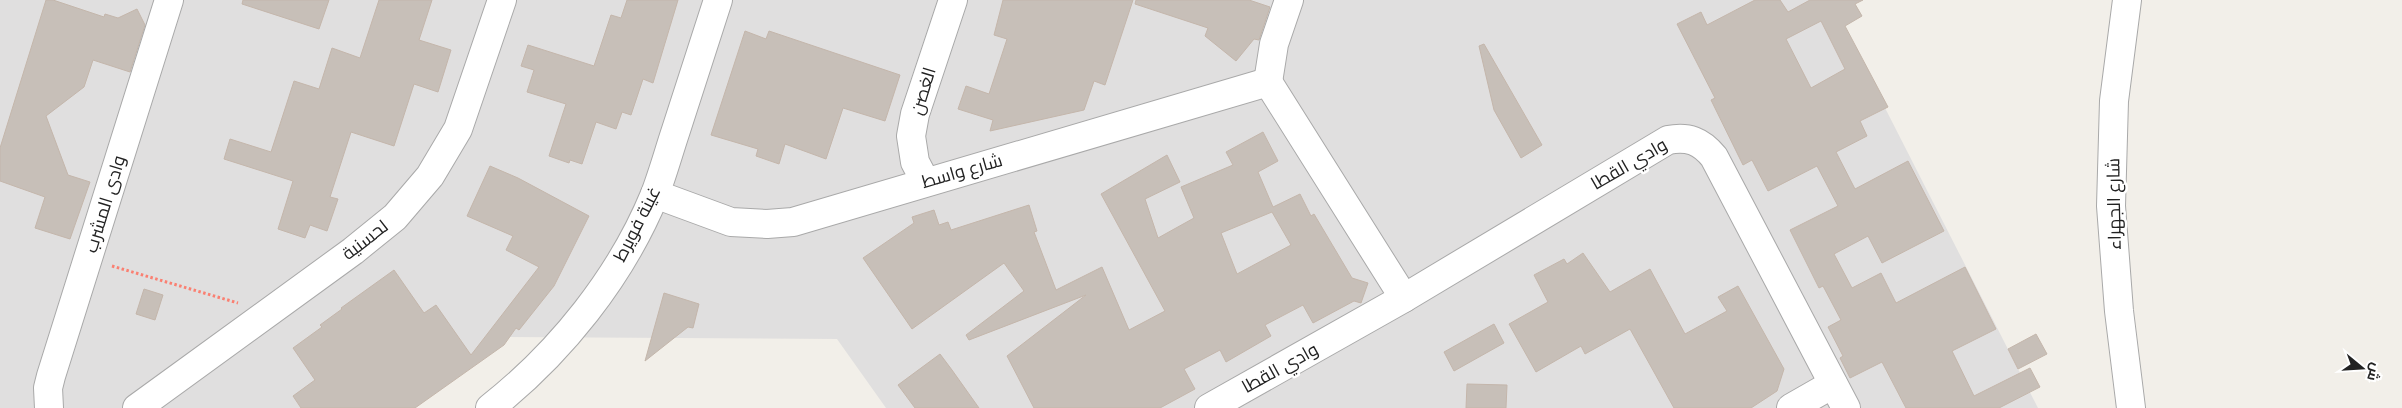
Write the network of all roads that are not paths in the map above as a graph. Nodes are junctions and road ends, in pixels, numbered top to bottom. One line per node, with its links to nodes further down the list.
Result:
1 (169, 0): 12 (street, وادى المشرب)
2 (502, 0): 13 (street, لحسنية)
3 (718, 0): 9 (street, غينة فويرط)
4 (953, 0): 8 (street, الغصن)
5 (1289, 0): 7 (street)
6 (2127, 0): 18 (street, شارع الجهراء)
7 (1268, 82): 8 (street, شارع واسط); 10 (street)
8 (925, 181): 9 (street, شارع واسط)
9 (655, 194): 14 (street, غينة فويرط)
10 (1404, 298): 11 (street, وادي القطا); 15 (street, وادي القطا)
11 (1833, 384): 16 (street); 17 (street, وادي القطا)
12 (49, 408)
13 (137, 408)
14 (490, 408)
15 (1209, 408)
16 (1791, 408)
17 (1846, 408)
18 (2131, 408)

